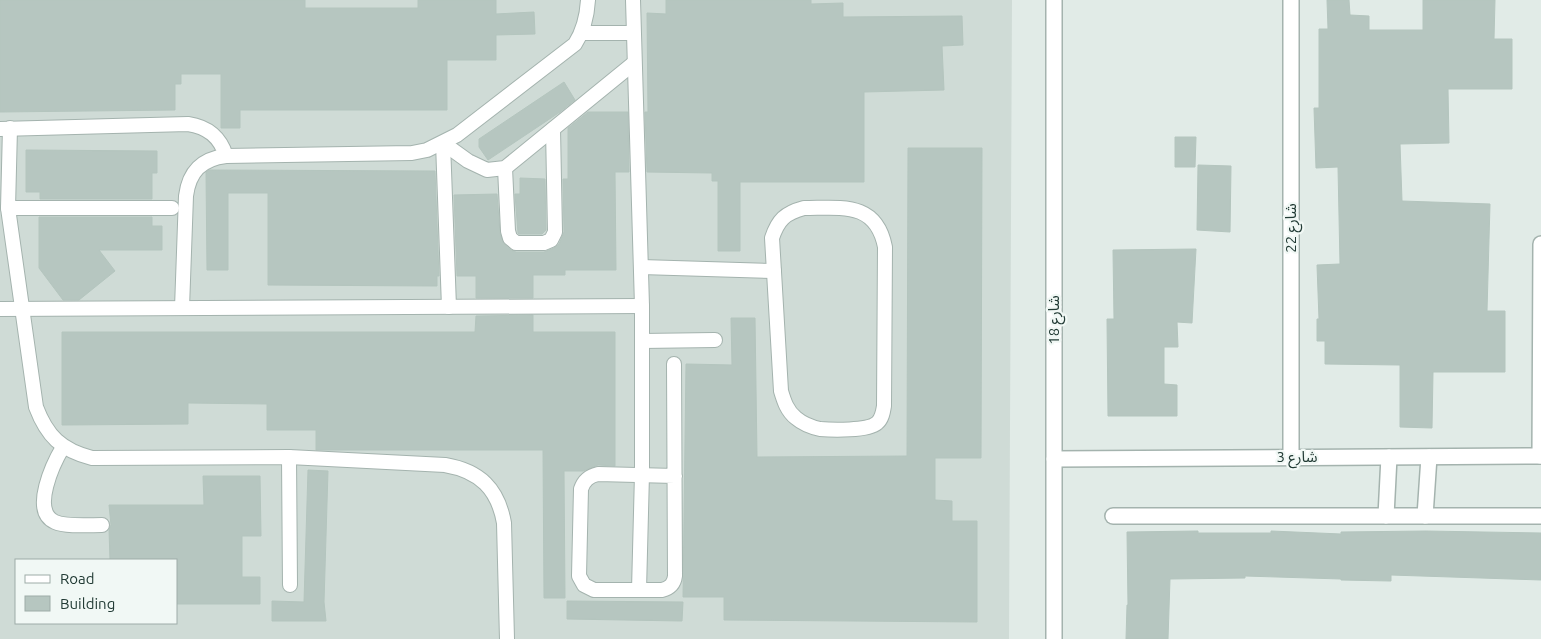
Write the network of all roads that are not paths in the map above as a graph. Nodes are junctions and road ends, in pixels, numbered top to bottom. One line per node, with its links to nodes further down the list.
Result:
1 (588, 0): 5 (lane)
2 (633, 0): 6 (lane)
3 (1054, 0): 32 (street, شارع 18)
4 (1291, 0): 27 (street, شارع 22)
5 (582, 33): 6 (lane); 10 (lane)
6 (633, 33): 7 (lane)
7 (634, 63): 9 (lane); 16 (lane)
8 (5, 128): 11 (lane); 13 (lane)
9 (553, 129): 12 (lane); 12 (lane)
10 (443, 143): 11 (lane); 12 (lane); 19 (lane)
11 (226, 156): 20 (lane)
12 (505, 168)
13 (8, 208): 14 (lane); 22 (lane)
14 (172, 208)
15 (1541, 244): 29 (street)
16 (641, 267): 17 (lane); 18 (lane)
17 (774, 271): 17 (lane)
18 (642, 306): 19 (lane); 24 (lane)
19 (449, 307): 20 (lane)
20 (182, 308): 22 (lane)
21 (0, 309): 22 (lane)
22 (22, 309): 26 (lane)
23 (715, 340): 24 (lane)
24 (642, 341): 33 (lane)
25 (674, 364): 34 (lane)
26 (63, 447): 30 (lane); 39 (lane)
27 (1291, 456): 28 (street, شارع 3); 32 (street, شارع 3)
28 (1389, 456): 31 (street, شارع 3); 36 (street)
29 (1541, 456): 31 (street, شارع 3)
30 (290, 457): 40 (lane); 42 (lane)
31 (1429, 457): 37 (street)
32 (1054, 459): 43 (street, شارع 18)
33 (642, 474): 34 (lane); 41 (lane); 41 (lane)
34 (675, 476): 41 (lane)
35 (1113, 516): 36 (street)
36 (1386, 516): 37 (street)
37 (1425, 516): 38 (street)
38 (1541, 516)
39 (102, 525)
40 (290, 585)
41 (639, 590)
42 (507, 639)
43 (1054, 639)

